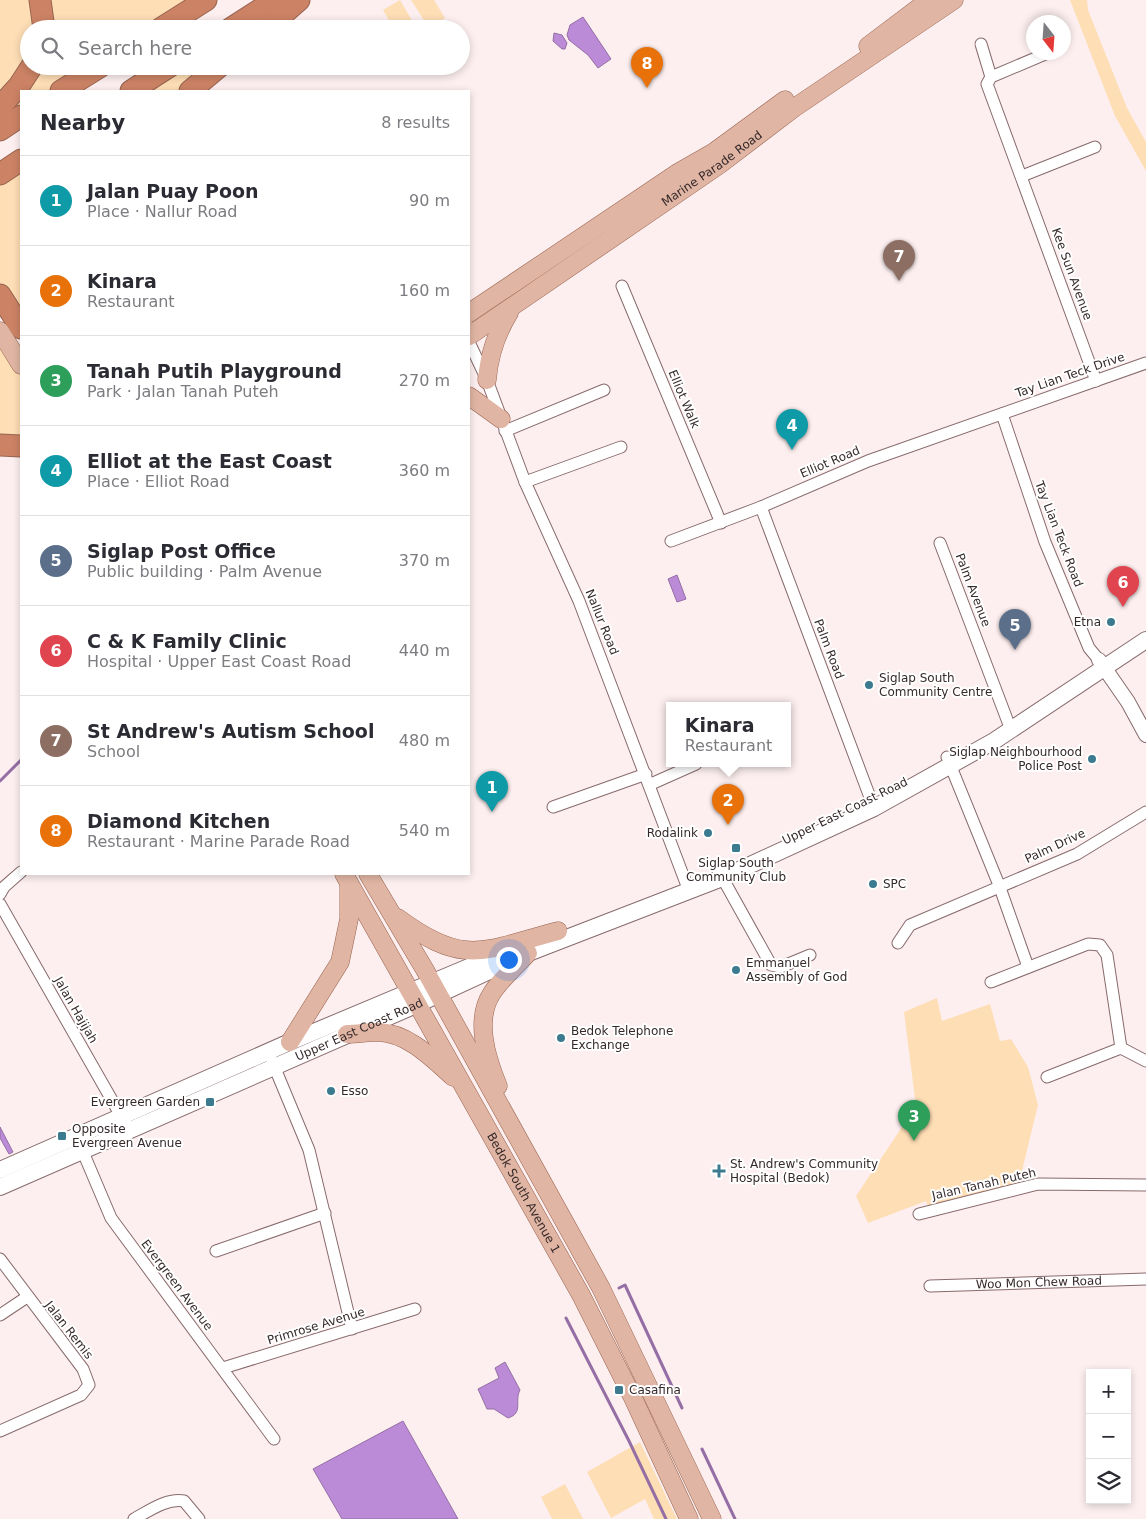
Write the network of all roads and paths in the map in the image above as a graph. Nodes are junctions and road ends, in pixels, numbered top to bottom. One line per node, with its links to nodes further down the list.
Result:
1 (40, 0): 7 (highway)
2 (206, 0): 8 (highway)
3 (275, 0): 9 (highway)
4 (299, 0): 10 (highway)
5 (929, 0): 31 (main road, Marine Parade Road)
6 (954, 0): 30 (main road, Marine Parade Road)
7 (43, 20)
8 (174, 20)
9 (244, 20)
10 (276, 20)
11 (981, 44): 17 (street, Kee Sun Avenue)
12 (1031, 60): 17 (street)
13 (26, 75): 21 (highway)
14 (87, 75): 18 (highway)
15 (156, 75): 19 (highway)
16 (209, 75): 20 (highway)
17 (991, 77): 27 (street, Kee Sun Avenue)
18 (63, 90)
19 (133, 90)
20 (191, 90)
21 (0, 107)
22 (20, 117): 23 (highway)
23 (0, 130)
24 (1095, 147): 27 (street)
25 (20, 161): 26 (highway)
26 (0, 174)
27 (1022, 176): 39 (street, Kee Sun Avenue)
28 (622, 286): 49 (street, Elliot Walk)
29 (0, 295): 32 (highway)
30 (512, 308): 34 (main road, Marine Parade Road); 38 (main road)
31 (470, 312)
32 (20, 326)
33 (0, 331): 36 (main road)
34 (470, 335)
35 (470, 344): 38 (street, Nallur Road)
36 (20, 363)
37 (1146, 363): 39 (street, Tay Lian Teck Drive)
38 (487, 380): 43 (street, Nallur Road)
39 (1096, 381): 42 (street, Tay Lian Teck Drive)
40 (604, 390): 43 (street)
41 (470, 397): 43 (main road)
42 (1002, 414): 48 (street, Elliot Road); 54 (street, Tay Lian Teck Road)
43 (503, 425): 47 (street, Nallur Road)
44 (0, 445): 45 (highway)
45 (20, 446)
46 (621, 447): 47 (street)
47 (525, 482): 59 (street, Nallur Road)
48 (761, 507): 49 (street, Elliot Road); 60 (street, Palm Road)
49 (720, 523): 50 (street, Elliot Road)
50 (671, 541)
51 (940, 543): 55 (street, Palm Avenue)
52 (1146, 630): 54 (main road, Upper East Coast Road)
53 (1146, 640): 54 (main road, Upper East Coast Road)
54 (1102, 664): 55 (main road, Upper East Coast Road); 56 (street)
55 (1009, 727): 57 (main road, Upper East Coast Road)
56 (1146, 735)
57 (948, 761): 60 (main road, Upper East Coast Road); 64 (main road, Upper East Coast Road); 67 (street)
58 (686, 767): 59 (street)
59 (648, 779): 61 (street); 68 (street, Nallur Road)
60 (872, 800): 64 (main road, Upper East Coast Road)
61 (553, 806)
62 (1146, 812): 67 (street, Palm Drive)
63 (20, 873): 69 (street)
64 (720, 874): 68 (main road, Upper East Coast Road); 76 (street)
65 (369, 875): 71 (main road, Bedok South Avenue 1)
66 (347, 877): 80 (main road, Bedok South Avenue 1); 82 (main road)
67 (999, 886): 74 (street, Palm Drive); 77 (street)
68 (688, 887): 72 (main road, Upper East Coast Road)
69 (0, 894)
70 (0, 904): 88 (street, Jalan Hajijah)
71 (392, 914): 73 (main road); 79 (main road, Bedok South Avenue 1)
72 (604, 918): 73 (main road, Upper East Coast Road); 75 (main road, Upper East Coast Road)
73 (558, 930): 79 (main road, Upper East Coast Road)
74 (898, 943)
75 (528, 952): 79 (main road, Upper East Coast Road); 90 (main road)
76 (810, 955)
77 (1028, 967): 78 (street); 83 (street)
78 (991, 982)
79 (434, 989): 80 (main road, Upper East Coast Road); 90 (main road, Bedok South Avenue 1)
80 (415, 998): 81 (main road, Upper East Coast Road); 82 (main road, Upper East Coast Road); 87 (main road, Bedok South Avenue 1)
81 (347, 1034): 84 (main road, Upper East Coast Road); 87 (main road)
82 (290, 1042): 84 (main road, Upper East Coast Road)
83 (1121, 1048): 85 (street); 86 (street)
84 (271, 1059): 88 (main road, Upper East Coast Road); 94 (street)
85 (1146, 1061)
86 (1047, 1077)
87 (463, 1086): 109 (main road, Bedok South Avenue 1)
88 (125, 1124): 89 (main road, Upper East Coast Road)
89 (80, 1144): 91 (main road, Upper East Coast Road); 93 (main road, Upper East Coast Road); 104 (street, Evergreen Avenue)
90 (521, 1145): 110 (main road, Bedok South Avenue 1)
91 (0, 1170)
92 (1146, 1184): 95 (street, Jalan Tanah Puteh)
93 (0, 1187)
94 (324, 1213): 96 (street); 103 (street)
95 (919, 1214)
96 (216, 1251)
97 (0, 1259): 100 (street, Jalan Remis)
98 (1146, 1279): 99 (street, Woo Mon Chew Road)
99 (930, 1286)
100 (27, 1297): 102 (street); 105 (street, Jalan Remis)
101 (415, 1309): 103 (street, Primrose Avenue)
102 (0, 1315)
103 (352, 1329): 104 (street, Primrose Avenue)
104 (223, 1368): 106 (street, Evergreen Avenue)
105 (0, 1431)
106 (274, 1439)
107 (134, 1519): 108 (street)
108 (199, 1519)
109 (689, 1519)
110 (712, 1519)

